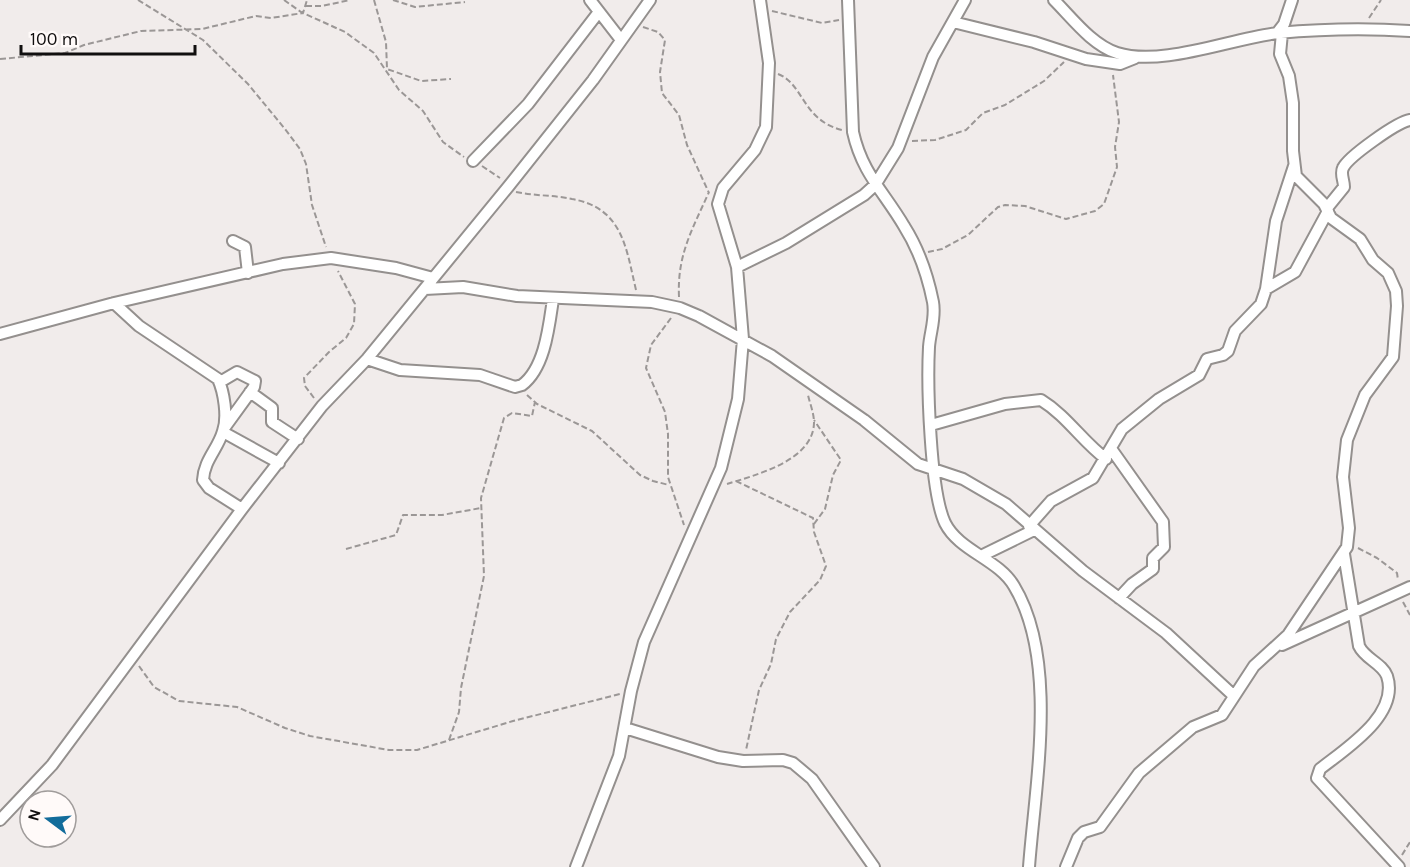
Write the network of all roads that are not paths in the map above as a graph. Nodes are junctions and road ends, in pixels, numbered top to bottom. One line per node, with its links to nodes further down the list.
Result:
1 (590, 0): 8 (street)
2 (650, 0): 12 (street)
3 (965, 0): 9 (street)
4 (1054, 0): 13 (street)
5 (1292, 0): 11 (street)
6 (761, 4): 20 (street)
7 (849, 5): 17 (street)
8 (598, 13): 12 (street); 15 (street)
9 (953, 22): 13 (street); 17 (street)
10 (1410, 31): 11 (street)
11 (1279, 33): 13 (street); 16 (street)
12 (621, 40): 22 (street)
13 (1135, 58)
14 (1410, 120): 18 (street)
15 (473, 161)
16 (1294, 166): 18 (street); 24 (street)
17 (875, 185): 20 (street); 32 (street)
18 (1328, 210): 24 (street); 40 (street)
19 (232, 240): 21 (street)
20 (737, 267): 28 (street)
21 (248, 273): 22 (street); 26 (street)
22 (433, 278): 23 (street)
23 (425, 289): 25 (street); 29 (street)
24 (1266, 289): 35 (street)
25 (553, 299): 28 (street); 29 (street)
26 (114, 303): 27 (street); 30 (street)
27 (0, 334)
28 (743, 339): 37 (street); 47 (street)
29 (367, 359): 34 (street)
30 (220, 382): 31 (street); 33 (street)
31 (250, 392): 33 (street); 34 (street)
32 (932, 425): 35 (street); 37 (street)
33 (224, 429): 36 (street); 38 (street)
34 (298, 439): 36 (street)
35 (1109, 454): 39 (street); 43 (street)
36 (279, 463): 38 (street)
37 (935, 471): 39 (street); 41 (street)
38 (242, 509): 48 (street)
39 (1032, 528): 41 (street); 43 (street)
40 (1344, 554): 44 (street); 45 (street)
41 (983, 555): 52 (street)
42 (1410, 587): 44 (street)
43 (1119, 598): 46 (street)
44 (1355, 611): 45 (street); 49 (street)
45 (1274, 649): 46 (street)
46 (1234, 696): 53 (street)
47 (625, 728): 50 (street); 51 (street)
48 (0, 820)
49 (1397, 865)
50 (576, 867)
51 (874, 867)
52 (1029, 867)
53 (1066, 867)

